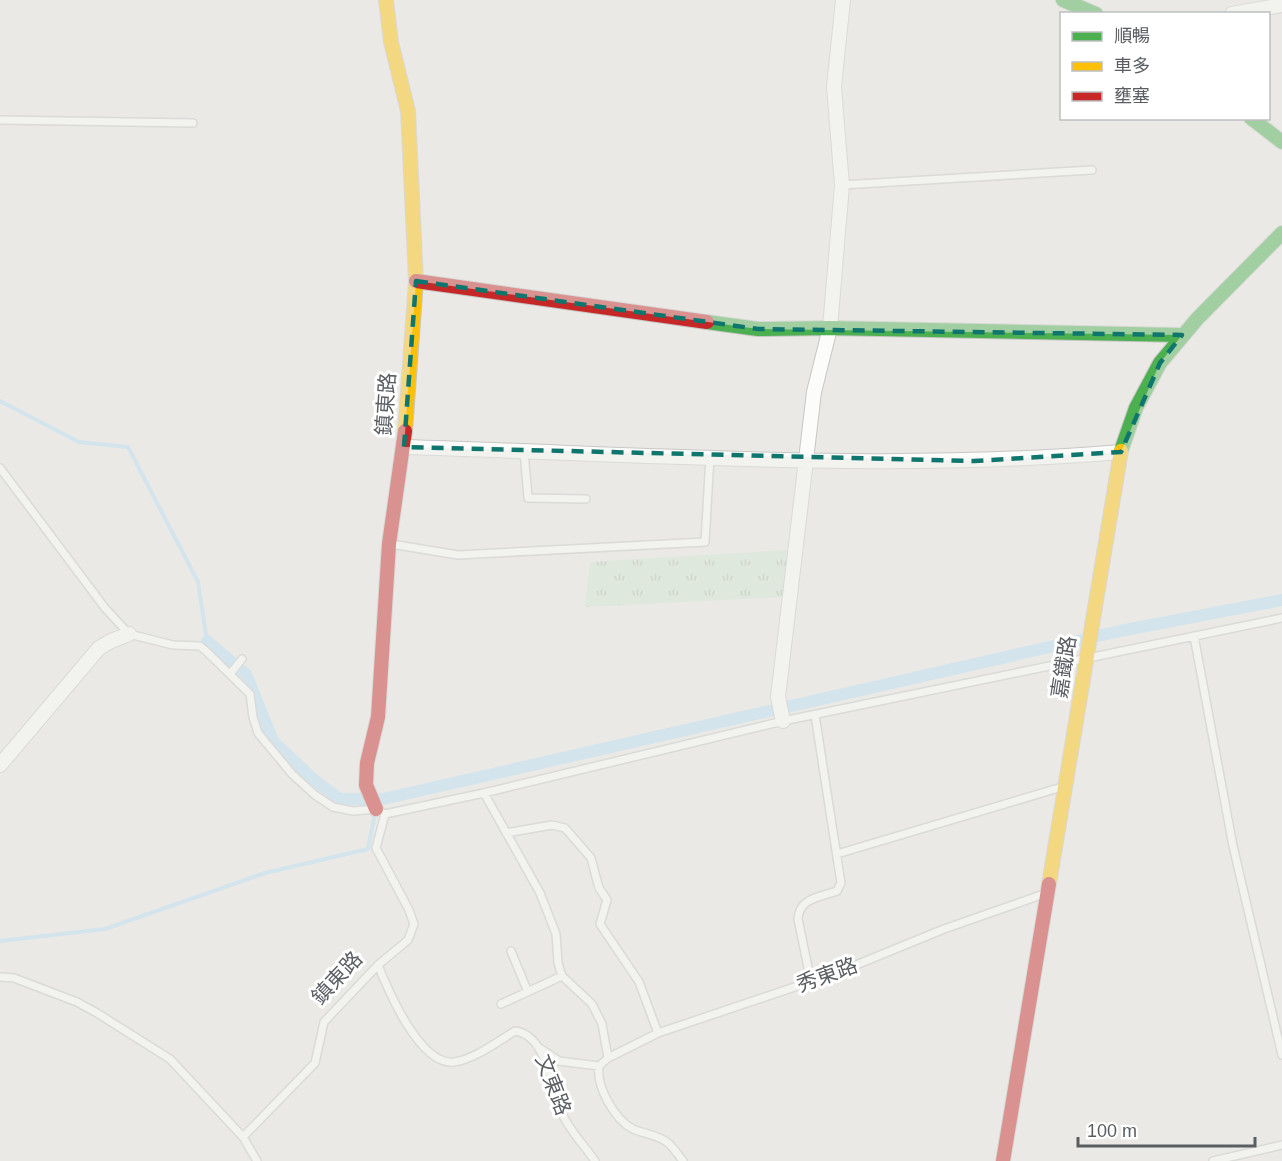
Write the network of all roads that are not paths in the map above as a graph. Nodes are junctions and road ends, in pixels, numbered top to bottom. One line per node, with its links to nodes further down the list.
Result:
1 (386, 0): 14 (street, 鎮東路)
2 (843, 0): 12 (street)
3 (1063, 0): 5 (street)
4 (1282, 5): 6 (street)
5 (1091, 12)
6 (1243, 12)
7 (0, 120): 9 (lane)
8 (1254, 120): 10 (street)
9 (193, 123)
10 (1282, 142)
11 (1092, 170): 12 (lane)
12 (842, 185): 15 (street)
13 (1282, 233): 16 (street, 嘉鐵路)
14 (416, 281): 15 (street); 17 (street, 鎮東路)
15 (830, 328): 16 (street); 21 (street)
16 (1182, 335): 19 (street, 嘉鐵路)
17 (404, 447): 18 (street); 24 (street, 鎮東路)
18 (524, 451): 20 (street); 23 (lane)
19 (1121, 452): 21 (street); 28 (street, 嘉鐵路)
20 (710, 458): 21 (street); 24 (lane)
21 (806, 459): 32 (street)
22 (0, 468): 26 (lane)
23 (586, 499)
24 (389, 544): 36 (street, 鎮東路)
25 (1282, 618): 27 (lane)
26 (129, 634): 30 (lane); 33 (street)
27 (1194, 636): 28 (lane); 49 (lane)
28 (1088, 654): 31 (lane); 34 (street, 嘉鐵路)
29 (242, 659): 30 (lane)
30 (230, 674): 36 (lane)
31 (815, 715): 32 (lane); 38 (lane)
32 (782, 717): 35 (lane)
33 (0, 765)
34 (1065, 787): 38 (lane); 39 (street, 嘉鐵路)
35 (484, 793): 36 (lane); 37 (lane)
36 (380, 812): 41 (lane, 鎮東路)
37 (506, 833): 42 (lane); 47 (lane)
38 (837, 854): 44 (lane)
39 (1046, 893): 44 (lane, 秀東路); 57 (street, 嘉鐵路)
40 (511, 951): 45 (lane)
41 (378, 965): 48 (lane, 文東路); 52 (lane, 鎮東路)
42 (562, 976): 45 (lane); 50 (lane)
43 (0, 977): 52 (lane)
44 (811, 982): 47 (lane, 秀東路)
45 (528, 992): 46 (lane)
46 (501, 1004)
47 (658, 1033): 50 (lane, 秀東路)
48 (541, 1048): 51 (lane); 55 (lane, 文東路)
49 (1282, 1055)
50 (608, 1058): 51 (lane, 秀東路)
51 (599, 1066): 56 (lane)
52 (243, 1137): 54 (lane)
53 (1282, 1145): 58 (lane)
54 (257, 1161)
55 (595, 1161)
56 (683, 1161)
57 (1003, 1161)
58 (1213, 1161)

